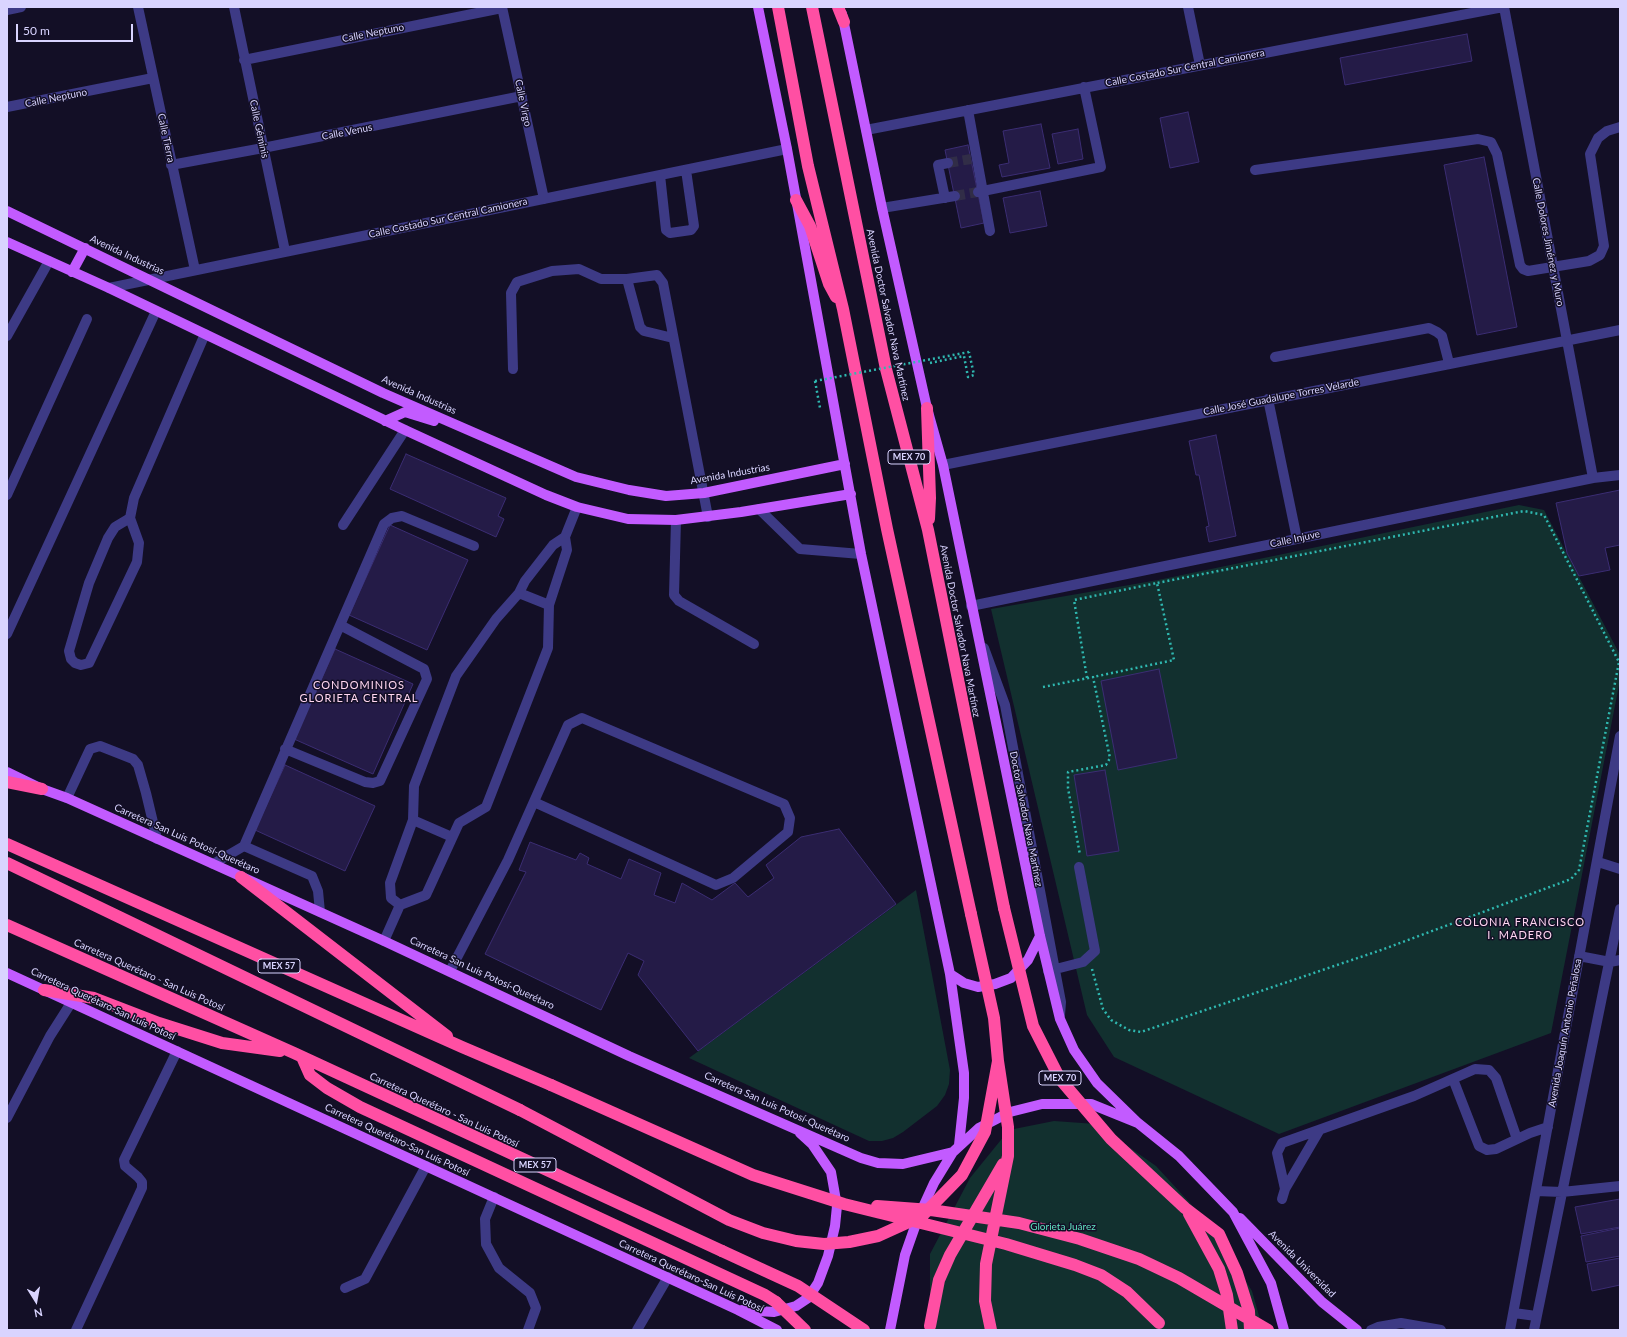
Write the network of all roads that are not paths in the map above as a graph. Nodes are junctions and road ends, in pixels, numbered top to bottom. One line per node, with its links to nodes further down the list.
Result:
1 (21, 7): 12 (street)
2 (138, 7): 16 (street, Calle Tierra)
3 (234, 7): 14 (street, Calle Géminis)
4 (758, 7): 24 (main road)
5 (778, 7): 46 (highway, MEX 70)
6 (812, 7): 75 (highway, Avenida Doctor Salvador Nava Martínez / MEX 70)
7 (838, 7): 13 (highway)
8 (841, 7): 13 (main road, Avenida Doctor Salvador Nava Martínez)
9 (1188, 7): 15 (street)
10 (1504, 7): 15 (street, Calle Costado Sur Central Camionera); 40 (street, Calle Dolores Jiménez y Muro)
11 (502, 8): 14 (street, Calle Neptuno); 18 (street, Calle Virgo)
12 (7, 10)
13 (844, 22): 22 (main road, Avenida Doctor Salvador Nava Martínez)
14 (244, 60): 23 (street, Calle Géminis)
15 (1200, 66): 17 (street, Calle Costado Sur Central Camionera)
16 (153, 78): 19 (street, Calle Neptuno); 26 (street, Calle Tierra)
17 (1084, 87): 20 (street, Calle Costado Sur Central Camionera); 30 (street)
18 (522, 96): 23 (street, Calle Venus); 31 (street, Calle Virgo)
19 (7, 108)
20 (968, 110): 22 (street, Calle Costado Sur Central Camionera); 30 (street)
21 (1620, 127): 40 (street)
22 (866, 130): 33 (main road, Avenida Doctor Salvador Nava Martínez)
23 (263, 148): 26 (street, Calle Venus); 38 (street, Calle Géminis)
24 (787, 149): 27 (street, Calle Costado Sur Central Camionera); 32 (main road)
25 (948, 163): 33 (street)
26 (172, 165): 41 (street, Calle Tierra)
27 (686, 170): 29 (street, Calle Costado Sur Central Camionera); 29 (street)
28 (1255, 170): 40 (street)
29 (660, 175): 31 (street, Calle Costado Sur Central Camionera)
30 (980, 192): 35 (street)
31 (544, 198): 38 (street, Calle Costado Sur Central Camionera)
32 (796, 200): 46 (highway); 62 (main road)
33 (882, 208): 58 (main road, Avenida Doctor Salvador Nava Martínez)
34 (7, 211): 37 (main road, Avenida Industrias)
35 (990, 231)
36 (7, 242): 39 (main road)
37 (85, 248): 42 (main road); 43 (main road, Avenida Industrias)
38 (285, 252): 41 (street, Calle Costado Sur Central Camionera)
39 (49, 261): 42 (main road); 51 (street)
40 (1553, 267): 53 (street, Calle Dolores Jiménez y Muro)
41 (195, 270): 43 (street, Calle Costado Sur Central Camionera)
42 (72, 272): 45 (main road)
43 (150, 279): 45 (street, Calle Costado Sur Central Camionera); 60 (main road, Avenida Industrias)
44 (626, 280): 52 (street); 52 (street); 56 (street)
45 (109, 288): 47 (main road)
46 (844, 309): 122 (highway, MEX 70, bridge)
47 (156, 311): 50 (main road); 84 (street)
48 (87, 319): 68 (street)
49 (1620, 330): 53 (street, Calle José Guadalupe Torres Velarde)
50 (205, 334): 59 (main road); 72 (street)
51 (7, 336)
52 (673, 338): 66 (street)
53 (1567, 340): 55 (street, Calle José Guadalupe Torres Velarde); 65 (street, Calle Dolores Jiménez y Muro)
54 (1275, 357): 55 (street)
55 (1449, 363): 57 (street, Calle José Guadalupe Torres Velarde)
56 (513, 369)
57 (1268, 399): 63 (street, Calle José Guadalupe Torres Velarde); 77 (street)
58 (927, 408): 63 (main road, Avenida Doctor Salvador Nava Martínez); 75 (highway)
59 (385, 421): 60 (main road); 61 (main road)
60 (454, 424): 66 (main road, Avenida Industrias)
61 (405, 430): 69 (main road); 74 (street)
62 (845, 464): 66 (main road, Avenida Industrias); 67 (main road)
63 (943, 465): 82 (main road, Avenida Doctor Salvador Nava Martínez)
64 (1620, 474): 65 (street, Calle Injuve)
65 (1593, 478): 77 (street, Calle Injuve)
66 (704, 492): 71 (street)
67 (851, 494): 70 (main road); 79 (main road)
68 (7, 495)
69 (577, 507): 73 (main road); 76 (street)
70 (758, 509): 71 (main road); 79 (street)
71 (708, 517): 73 (main road)
72 (130, 518): 72 (street)
73 (676, 520): 85 (street)
74 (343, 526)
75 (928, 530): 138 (highway, Avenida Doctor Salvador Nava Martínez / MEX 70, bridge)
76 (565, 537): 80 (street); 81 (street)
77 (1297, 539): 82 (street, Calle Injuve)
78 (474, 546): 83 (street)
79 (861, 554): 116 (main road)
80 (519, 593): 81 (street); 94 (street)
81 (550, 605): 95 (street)
82 (971, 606): 109 (main road, Avenida Doctor Salvador Nava Martínez)
83 (340, 625): 87 (street); 87 (street)
84 (7, 634)
85 (754, 644)
86 (1620, 736): 89 (street, Avenida Joaquín Antonio Peñalosa)
87 (285, 748): 98 (street)
88 (7, 772): 91 (main road, Carretera San Luis Potosí-Querétaro)
89 (1616, 780): 99 (street, Avenida Joaquín Antonio Peñalosa)
90 (7, 782): 91 (highway)
91 (42, 789): 92 (main road, Carretera San Luis Potosí-Querétaro)
92 (68, 798): 96 (main road, Carretera San Luis Potosí-Querétaro); 96 (street)
93 (534, 802): 93 (street); 113 (street)
94 (413, 820): 95 (street); 105 (street)
95 (452, 837): 105 (street)
96 (157, 839): 101 (main road, Carretera San Luis Potosí-Querétaro)
97 (7, 844): 119 (highway, MEX 57)
98 (244, 846): 101 (street); 107 (street)
99 (1598, 862): 103 (street); 111 (street, Avenida Joaquín Antonio Peñalosa)
100 (7, 863): 122 (highway, bridge)
101 (213, 864): 104 (main road, Carretera San Luis Potosí-Querétaro)
102 (1080, 864): 114 (street)
103 (1620, 869)
104 (241, 877): 107 (main road, Carretera San Luis Potosí-Querétaro); 119 (highway)
105 (400, 906): 110 (street)
106 (1620, 909): 112 (street)
107 (320, 912): 110 (main road, Carretera San Luis Potosí-Querétaro)
108 (7, 925): 121 (highway, Carretera Querétaro - San Luis Potosí / MEX 57)
109 (1044, 935): 114 (main road, Avenida Doctor Salvador Nava Martínez); 116 (main road)
110 (384, 941): 113 (main road, Carretera San Luis Potosí-Querétaro)
111 (1579, 956): 112 (street); 126 (street, Avenida Joaquín Antonio Peñalosa)
112 (1615, 961): 135 (street)
113 (450, 971): 127 (main road, Carretera San Luis Potosí-Querétaro)
114 (1052, 971): 125 (main road, Avenida Doctor Salvador Nava Martínez)
115 (7, 973): 117 (main road, Carretera Querétaro-San Luis Potosí)
116 (950, 974): 130 (main road)
117 (44, 990): 118 (main road, Carretera Querétaro-San Luis Potosí); 121 (highway)
118 (71, 1003): 120 (main road, Carretera Querétaro-San Luis Potosí); 124 (street)
119 (462, 1047): 137 (highway, MEX 57, bridge)
120 (177, 1051): 132 (main road, Carretera Querétaro-San Luis Potosí); 147 (street)
121 (298, 1055): 151 (highway, bridge); 152 (highway, Carretera Querétaro - San Luis Potosí / MEX 57, bridge)
122 (998, 1061): 131 (highway, MEX 70, bridge)
123 (1453, 1079): 128 (street); 129 (street); 129 (street)
124 (7, 1118)
125 (1138, 1123): 130 (main road); 139 (main road)
126 (1548, 1127): 129 (street); 134 (street, Avenida Joaquín Antonio Peñalosa)
127 (793, 1128): 130 (main road, Carretera San Luis Potosí-Querétaro); 142 (main road)
128 (1319, 1131): 128 (street)
129 (1517, 1139)
130 (956, 1148): 153 (main road)
131 (1008, 1156): 146 (highway, bridge); 154 (highway, bridge)
132 (426, 1166): 136 (main road, Carretera Querétaro-San Luis Potosí); 141 (street)
133 (1620, 1186): 135 (street)
134 (1536, 1191): 135 (street); 143 (street, Avenida Joaquín Antonio Peñalosa)
135 (1562, 1192): 144 (street)
136 (494, 1197): 140 (main road, Carretera Querétaro-San Luis Potosí); 148 (street)
137 (844, 1204): 155 (highway, bridge); 158 (highway, bridge)
138 (1185, 1208): 156 (highway, bridge); 157 (highway, bridge)
139 (1233, 1212): 159 (main road); 160 (main road, Avenida Universidad)
140 (668, 1277): 142 (main road, Carretera Querétaro-San Luis Potosí); 149 (street)
141 (344, 1288)
142 (738, 1310): 145 (main road, Carretera Querétaro-San Luis Potosí)
143 (1514, 1313): 144 (street); 163 (street, Avenida Joaquín Antonio Peñalosa)
144 (1536, 1316): 164 (street)
145 (765, 1327): 150 (main road, Carretera Querétaro-San Luis Potosí)
146 (930, 1329)
147 (76, 1330)
148 (528, 1330)
149 (637, 1330)
150 (777, 1330)
151 (805, 1330)
152 (864, 1330)
153 (890, 1330)
154 (991, 1330)
155 (1163, 1330)
156 (1232, 1330)
157 (1250, 1330)
158 (1268, 1330)
159 (1284, 1330)
160 (1357, 1330)
161 (1371, 1330): 162 (street)
162 (1441, 1330)
163 (1510, 1330)
164 (1534, 1330)

